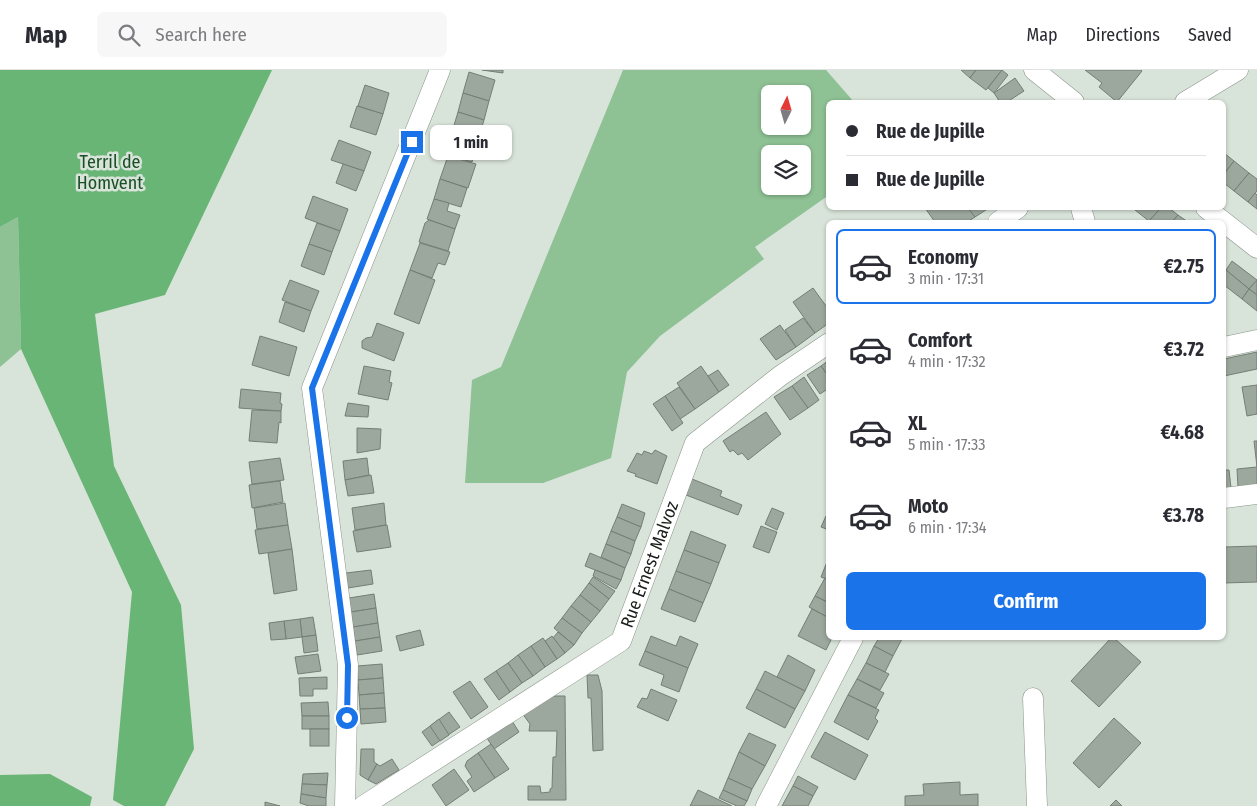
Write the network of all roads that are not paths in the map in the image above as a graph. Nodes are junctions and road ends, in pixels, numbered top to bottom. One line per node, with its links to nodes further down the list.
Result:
1 (440, 70): 19 (street)
2 (1034, 70): 4 (street)
3 (1238, 70): 5 (street)
4 (1072, 100)
5 (1188, 100)
6 (1015, 210): 8 (street)
7 (1209, 210): 9 (street)
8 (1001, 220)
9 (1221, 220)
10 (1226, 224): 11 (street)
11 (1257, 248)
12 (1257, 340): 14 (street)
13 (826, 346): 20 (street, Rue Ernest Malvoz)
14 (1226, 347)
15 (1257, 494): 16 (street)
16 (1226, 498)
17 (851, 640): 21 (street)
18 (1033, 698): 22 (street)
19 (345, 806)
20 (363, 806)
21 (766, 806)
22 (1037, 806)

